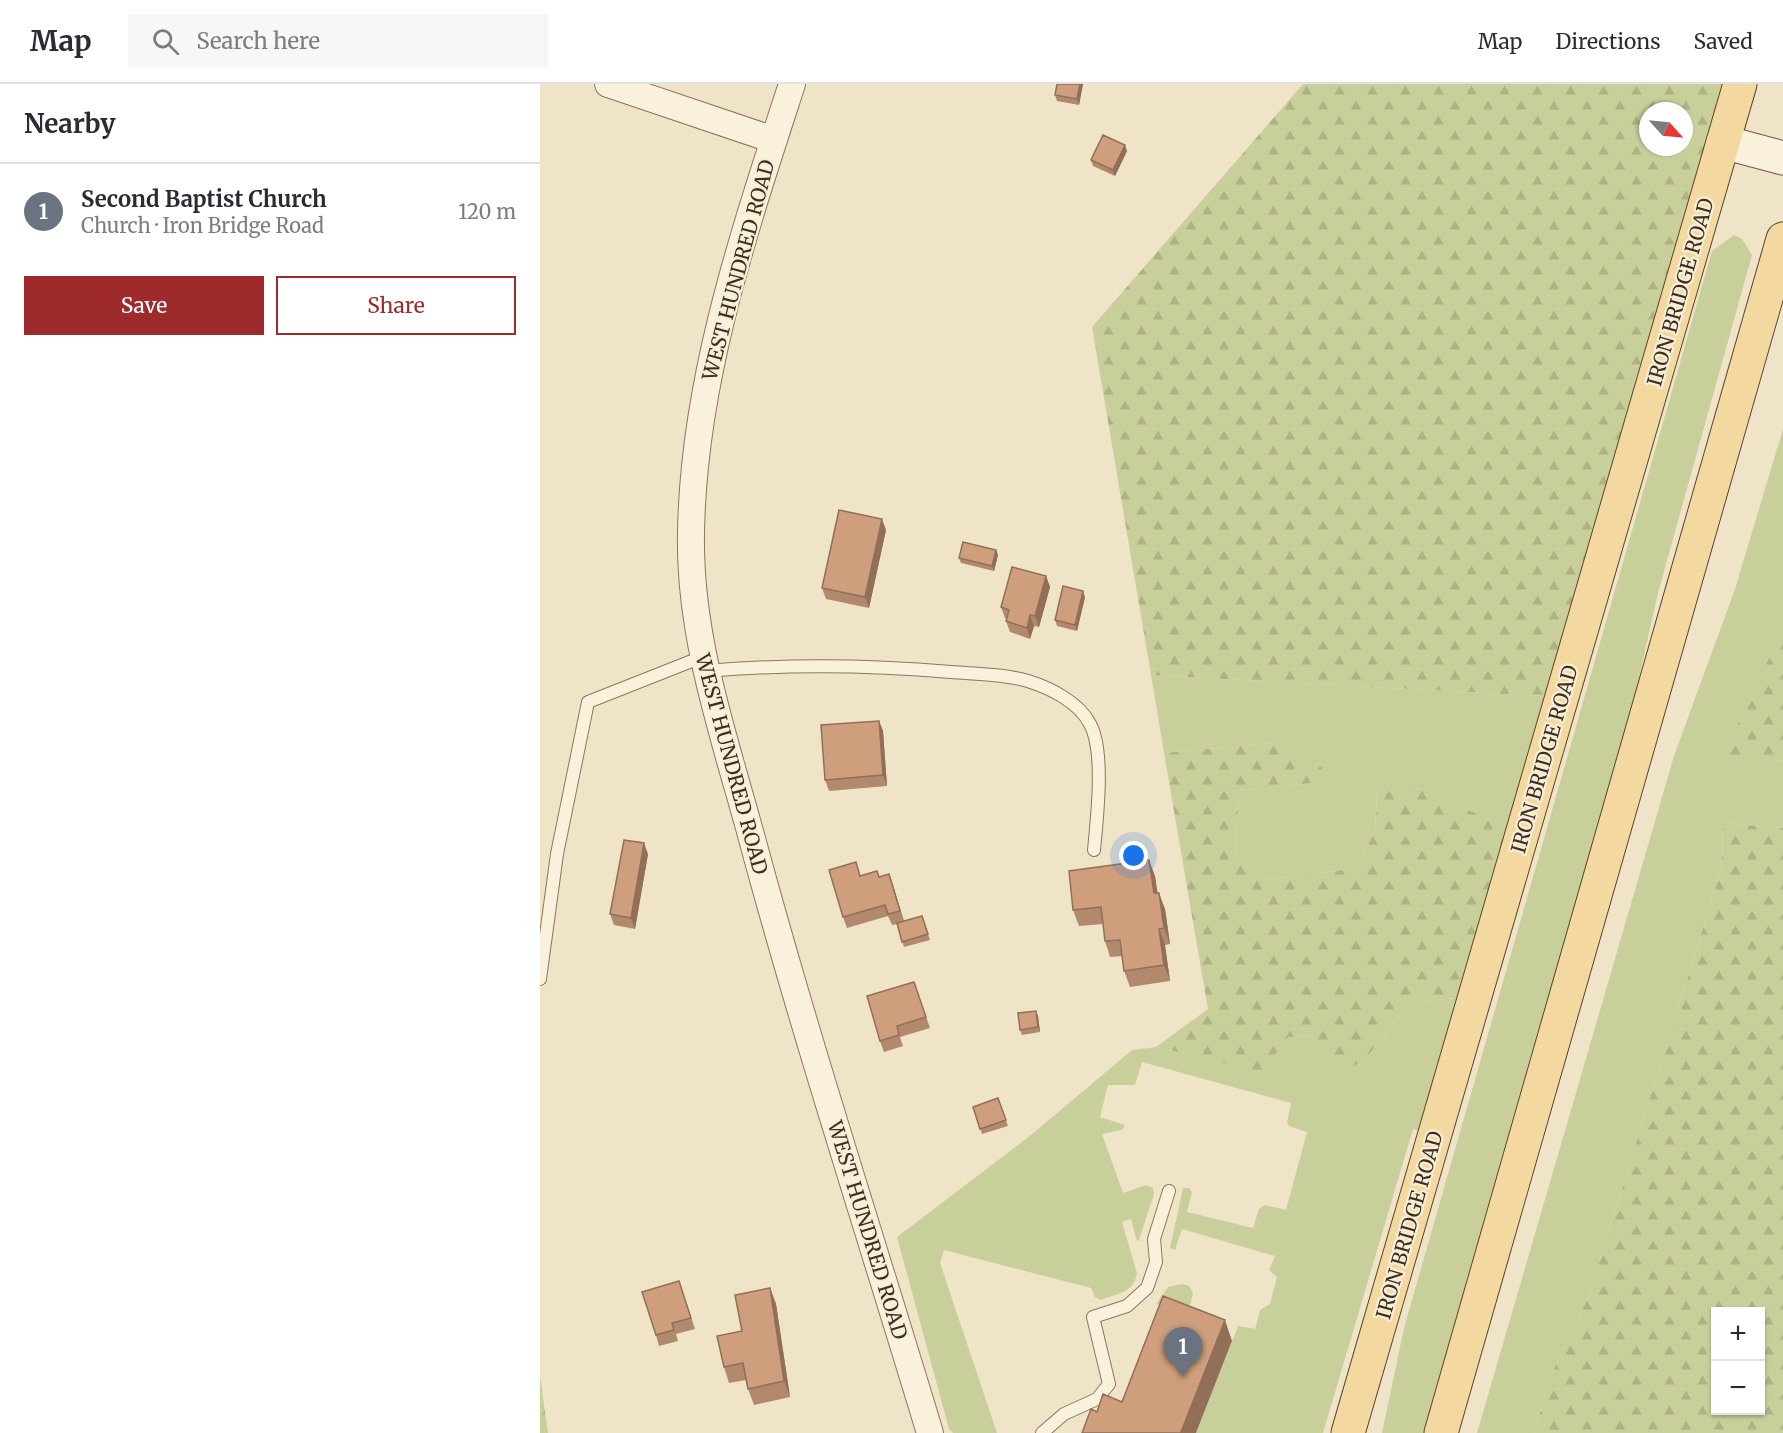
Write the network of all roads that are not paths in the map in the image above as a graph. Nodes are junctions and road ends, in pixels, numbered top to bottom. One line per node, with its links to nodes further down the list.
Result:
1 (608, 84): 4 (street)
2 (791, 84): 4 (street, WEST HUNDRED ROAD)
3 (1740, 84): 5 (main road, IRON BRIDGE ROAD)
4 (774, 140): 8 (street, WEST HUNDRED ROAD)
5 (1723, 142): 6 (street); 14 (main road, IRON BRIDGE ROAD)
6 (1783, 158)
7 (1783, 239): 15 (main road)
8 (704, 664): 9 (lane); 10 (lane); 12 (street, WEST HUNDRED ROAD)
9 (1094, 850)
10 (540, 979)
11 (1169, 1191): 13 (lane)
12 (930, 1433)
13 (1042, 1433)
14 (1348, 1433)
15 (1441, 1433)

